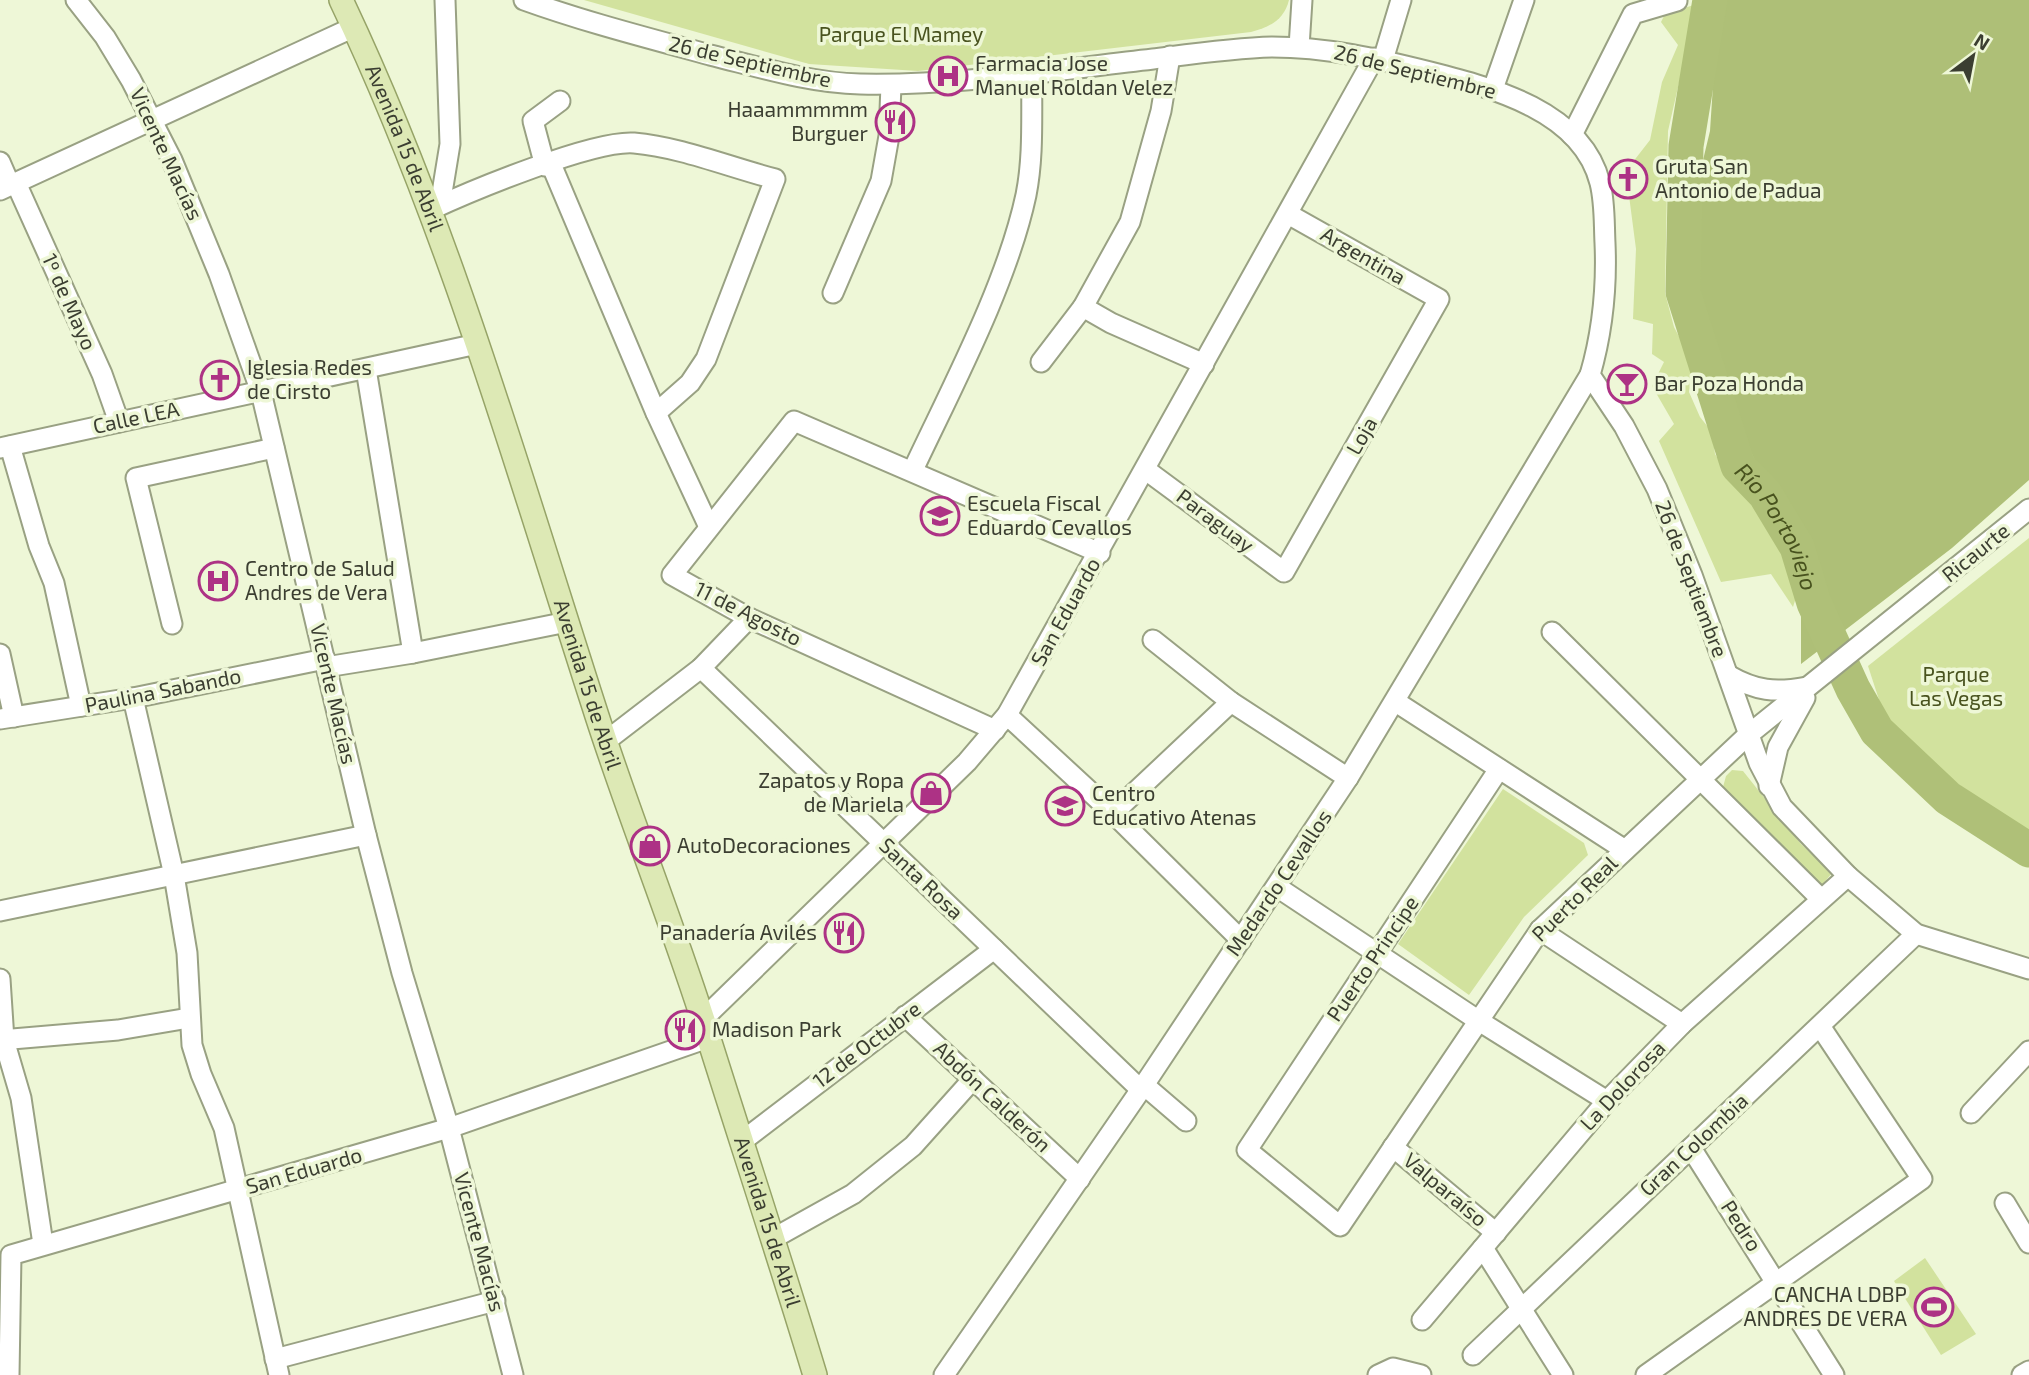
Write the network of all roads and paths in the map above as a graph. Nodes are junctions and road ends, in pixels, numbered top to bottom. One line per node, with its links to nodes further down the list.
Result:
1 (76, 0): 17 (street, Vicente Macías)
2 (341, 0): 9 (main road, Avenida 15 de Abril)
3 (444, 0): 22 (street)
4 (524, 0): 14 (street, 26 de Septiembre)
5 (1302, 0): 10 (street)
6 (1401, 0): 12 (street, San Eduardo)
7 (1524, 0): 15 (street)
8 (1676, 1): 18 (street)
9 (354, 27): 17 (street); 22 (main road, Avenida 15 de Abril)
10 (1299, 47): 11 (street, 26 de Septiembre); 12 (street, 26 de Septiembre)
11 (1170, 56): 13 (street, 26 de Septiembre); 26 (street)
12 (1379, 59): 15 (street, 26 de Septiembre); 23 (street, San Eduardo)
13 (1032, 73): 14 (street, 26 de Septiembre); 37 (street)
14 (891, 85): 24 (street)
15 (1493, 89): 18 (street, 26 de Septiembre)
16 (560, 101): 20 (street)
17 (152, 118): 21 (street); 32 (street, Vicente Macías)
18 (1572, 135): 31 (street, 26 de Septiembre)
19 (0, 162): 21 (street, 1º de Mayo)
20 (548, 165): 22 (street); 33 (street); 33 (street)
21 (9, 186): 34 (street, 1º de Mayo)
22 (435, 207): 27 (main road, Avenida 15 de Abril)
23 (1288, 214): 25 (street, Argentina); 29 (street, San Eduardo)
24 (833, 293)
25 (1439, 299): 42 (street, Loja)
26 (1083, 307): 28 (street); 29 (street)
27 (477, 344): 30 (street, Calle LEA); 44 (main road, Avenida 15 de Abril)
28 (1041, 362)
29 (1204, 364): 38 (street, San Eduardo)
30 (366, 369): 32 (street, Calle LEA); 48 (street)
31 (1590, 375): 52 (street, 26 de Septiembre); 56 (street, Medardo Cevallos)
32 (261, 392): 34 (street, Calle LEA); 36 (street, Vicente Macías)
33 (656, 414): 40 (street)
34 (119, 422): 35 (street, Calle LEA)
35 (5, 447): 57 (street)
36 (274, 448): 45 (street); 50 (street, Vicente Macías)
37 (913, 470): 40 (street); 41 (street)
38 (1146, 470): 41 (street, San Eduardo); 42 (street, Paraguay)
39 (2029, 509): 53 (street, Ricaurte)
40 (709, 527): 43 (street, 11 de Agosto)
41 (1100, 553): 59 (street, San Eduardo)
42 (1284, 572)
43 (749, 618): 51 (street); 59 (street, 11 de Agosto)
44 (567, 622): 48 (street, Paulina Sabando); 61 (main road, Avenida 15 de Abril)
45 (172, 624)
46 (1552, 632): 64 (street)
47 (1153, 640): 55 (street)
48 (413, 653): 50 (street, Paulina Sabando)
49 (0, 654): 58 (street)
50 (326, 663): 54 (street, Paulina Sabando); 67 (street, Vicente Macías)
51 (701, 668): 61 (street); 68 (street, Santa Rosa)
52 (1728, 675): 53 (street); 60 (street, 26 de Septiembre)
53 (1813, 685): 60 (street, Puerto Real); 65 (street)
54 (133, 698): 57 (street, Paulina Sabando); 70 (street)
55 (1231, 702): 63 (street); 66 (street)
56 (1396, 702): 62 (street); 63 (street, Medardo Cevallos)
57 (81, 706): 58 (street, Paulina Sabando)
58 (7, 718)
59 (1001, 723): 66 (street, 11 de Agosto); 68 (street, San Eduardo)
60 (1748, 735): 64 (street, Puerto Real); 65 (street, 26 de Septiembre)
61 (606, 741): 87 (main road, Avenida 15 de Abril)
62 (1499, 769): 69 (street); 79 (street, Puerto Principe)
63 (1348, 778): 72 (street, Medardo Cevallos)
64 (1700, 779): 69 (street, Puerto Real); 73 (street)
65 (1769, 787): 71 (street, 26 de Septiembre)
66 (1113, 813): 77 (street, 11 de Agosto)
67 (366, 835): 70 (street); 95 (street, Vicente Macías)
68 (884, 844): 78 (street, Santa Rosa); 87 (street, San Eduardo)
69 (1625, 850): 75 (street, Puerto Real)
70 (174, 875): 74 (street); 83 (street)
71 (1848, 876): 73 (street, La Dolorosa); 76 (street, 26 de Septiembre)
72 (1277, 887): 77 (street, Medardo Cevallos); 79 (street)
73 (1821, 899): 85 (street, La Dolorosa)
74 (0, 911)
75 (1540, 930): 84 (street, Puerto Real); 85 (street)
76 (1916, 934): 80 (street, 26 de Septiembre); 86 (street, Gran Colombia)
77 (1241, 940): 91 (street, Medardo Cevallos)
78 (993, 948): 82 (street, 12 de Octubre); 91 (street, Santa Rosa)
79 (1377, 954): 84 (street); 102 (street, Puerto Principe)
80 (2029, 970)
81 (0, 979): 88 (street)
82 (905, 1016): 90 (street, Abdón Calderón); 96 (street, 12 de Octubre)
83 (189, 1018): 88 (street); 100 (street)
84 (1479, 1021): 92 (street); 97 (street, Puerto Real)
85 (1682, 1024): 92 (street, La Dolorosa)
86 (1819, 1026): 98 (street, Gran Colombia); 108 (street)
87 (705, 1029): 95 (street, San Eduardo); 96 (main road, Avenida 15 de Abril)
88 (2, 1040): 106 (street)
89 (2029, 1051): 93 (street)
90 (973, 1079): 99 (street, Abdón Calderón); 104 (street)
91 (1142, 1088): 94 (street, Santa Rosa); 99 (street, Medardo Cevallos)
92 (1607, 1101): 103 (street, La Dolorosa)
93 (1971, 1113)
94 (1186, 1121)
95 (449, 1128): 100 (street, San Eduardo); 109 (street, Vicente Macías)
96 (741, 1142): 104 (main road, Avenida 15 de Abril)
97 (1394, 1147): 102 (street, Puerto Real); 103 (street, Valparaíso)
98 (1691, 1148): 108 (street, Pedro); 110 (street, Gran Colombia)
99 (1080, 1179): 118 (street, Medardo Cevallos)
100 (239, 1190): 106 (street, San Eduardo); 113 (street)
101 (2005, 1203): 105 (street)
102 (1340, 1226)
103 (1496, 1233): 107 (street, La Dolorosa)
104 (774, 1238): 117 (main road, Avenida 15 de Abril)
105 (2029, 1243)
106 (43, 1244): 115 (street, San Eduardo)
107 (1483, 1248): 110 (street); 111 (street, La Dolorosa)
108 (1777, 1282): 122 (street); 123 (street, Pedro)
109 (495, 1301): 113 (street); 116 (street, Vicente Macías)
110 (1521, 1308): 112 (street, Gran Colombia); 121 (street)
111 (1422, 1320)
112 (1473, 1355)
113 (277, 1367)
114 (2029, 1371): 124 (street)
115 (9, 1375)
116 (513, 1375)
117 (816, 1375)
118 (944, 1375)
119 (1378, 1375): 120 (street)
120 (1421, 1375)
121 (1563, 1375)
122 (1646, 1375)
123 (1834, 1375)
124 (2022, 1375)

